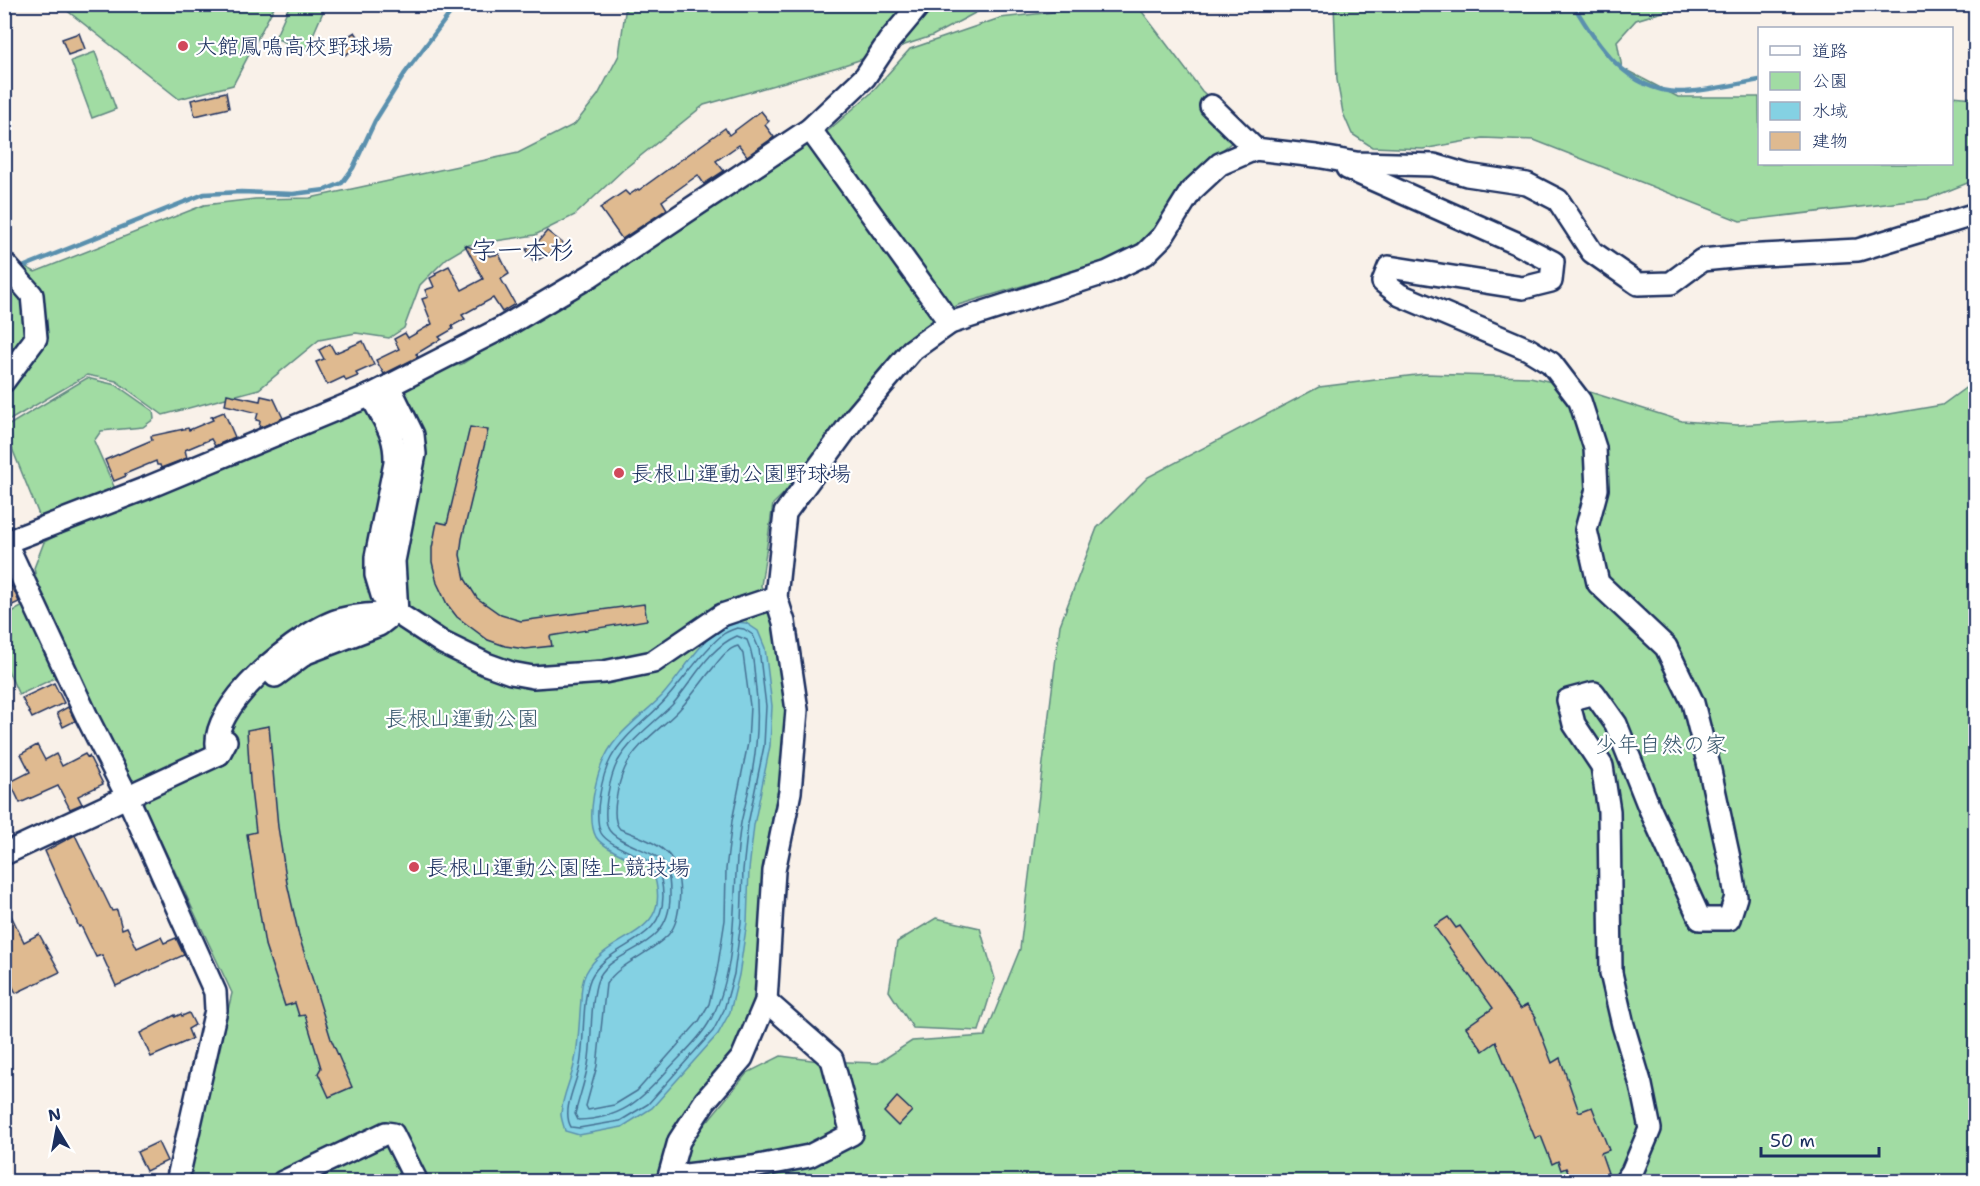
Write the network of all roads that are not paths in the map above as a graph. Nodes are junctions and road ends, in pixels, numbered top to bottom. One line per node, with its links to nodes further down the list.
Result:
1 (920, 4): 3 (street)
2 (1211, 106): 4 (street)
3 (810, 129): 8 (street); 10 (street)
4 (1255, 149): 5 (street); 8 (street)
5 (1316, 156): 6 (street); 21 (street)
6 (1976, 214)
7 (4, 263): 9 (street)
8 (950, 323): 12 (street)
9 (4, 381)
10 (380, 391): 11 (street); 13 (street)
11 (5, 543): 14 (street)
12 (776, 597): 13 (street); 16 (street)
13 (397, 613): 14 (street)
14 (127, 795): 15 (street); 18 (street)
15 (4, 854)
16 (765, 1001): 17 (street); 17 (street)
17 (669, 1179)
18 (177, 1182)
19 (283, 1182): 20 (street)
20 (417, 1182)
21 (1625, 1182)

